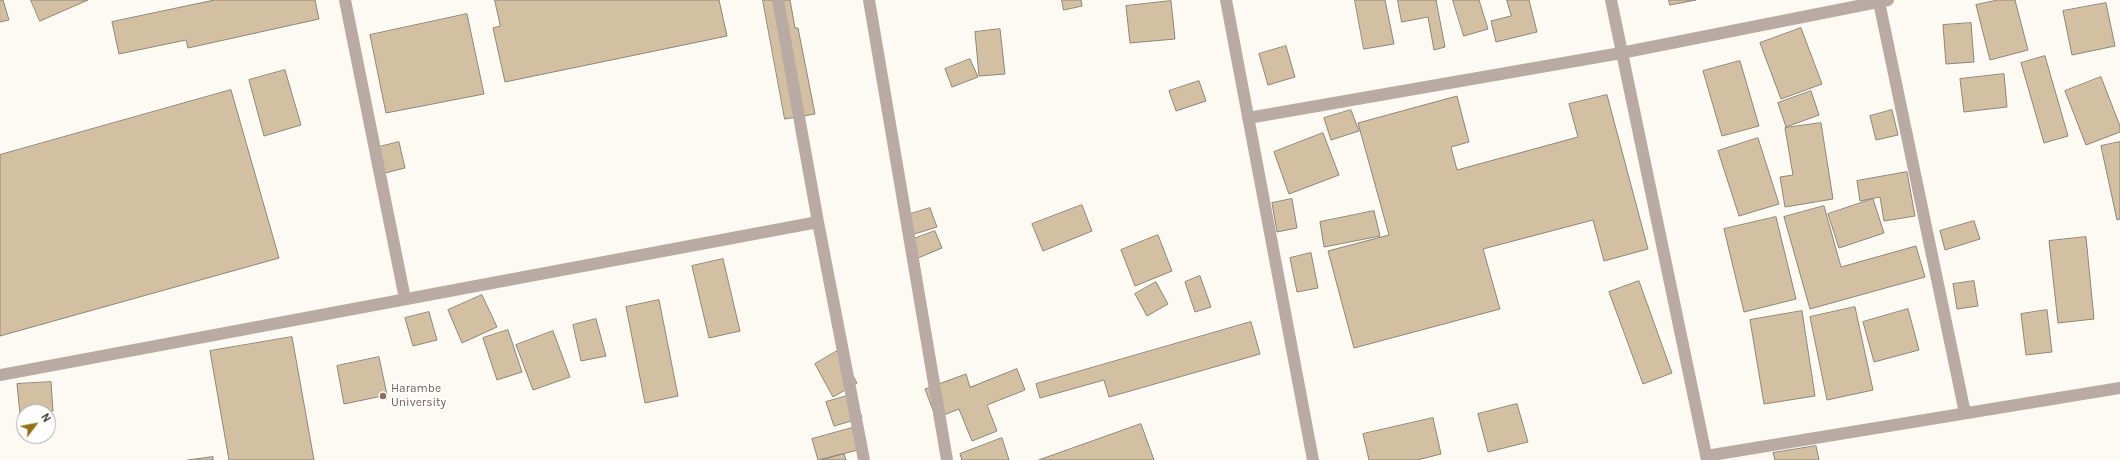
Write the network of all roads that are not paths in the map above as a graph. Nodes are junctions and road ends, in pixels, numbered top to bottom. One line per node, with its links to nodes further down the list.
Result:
1 (345, 0): 10 (street)
2 (778, 0): 9 (street)
3 (869, 0): 16 (street)
4 (1226, 0): 8 (street)
5 (1611, 0): 7 (street)
6 (1883, 1): 7 (street); 13 (street)
7 (1621, 52): 8 (street); 14 (street)
8 (1248, 118): 17 (street)
9 (818, 222): 10 (street); 15 (street)
10 (405, 299): 11 (street)
11 (0, 375)
12 (2120, 388): 13 (street)
13 (1966, 413): 14 (street)
14 (1706, 458)
15 (864, 460)
16 (947, 460)
17 (1313, 460)

